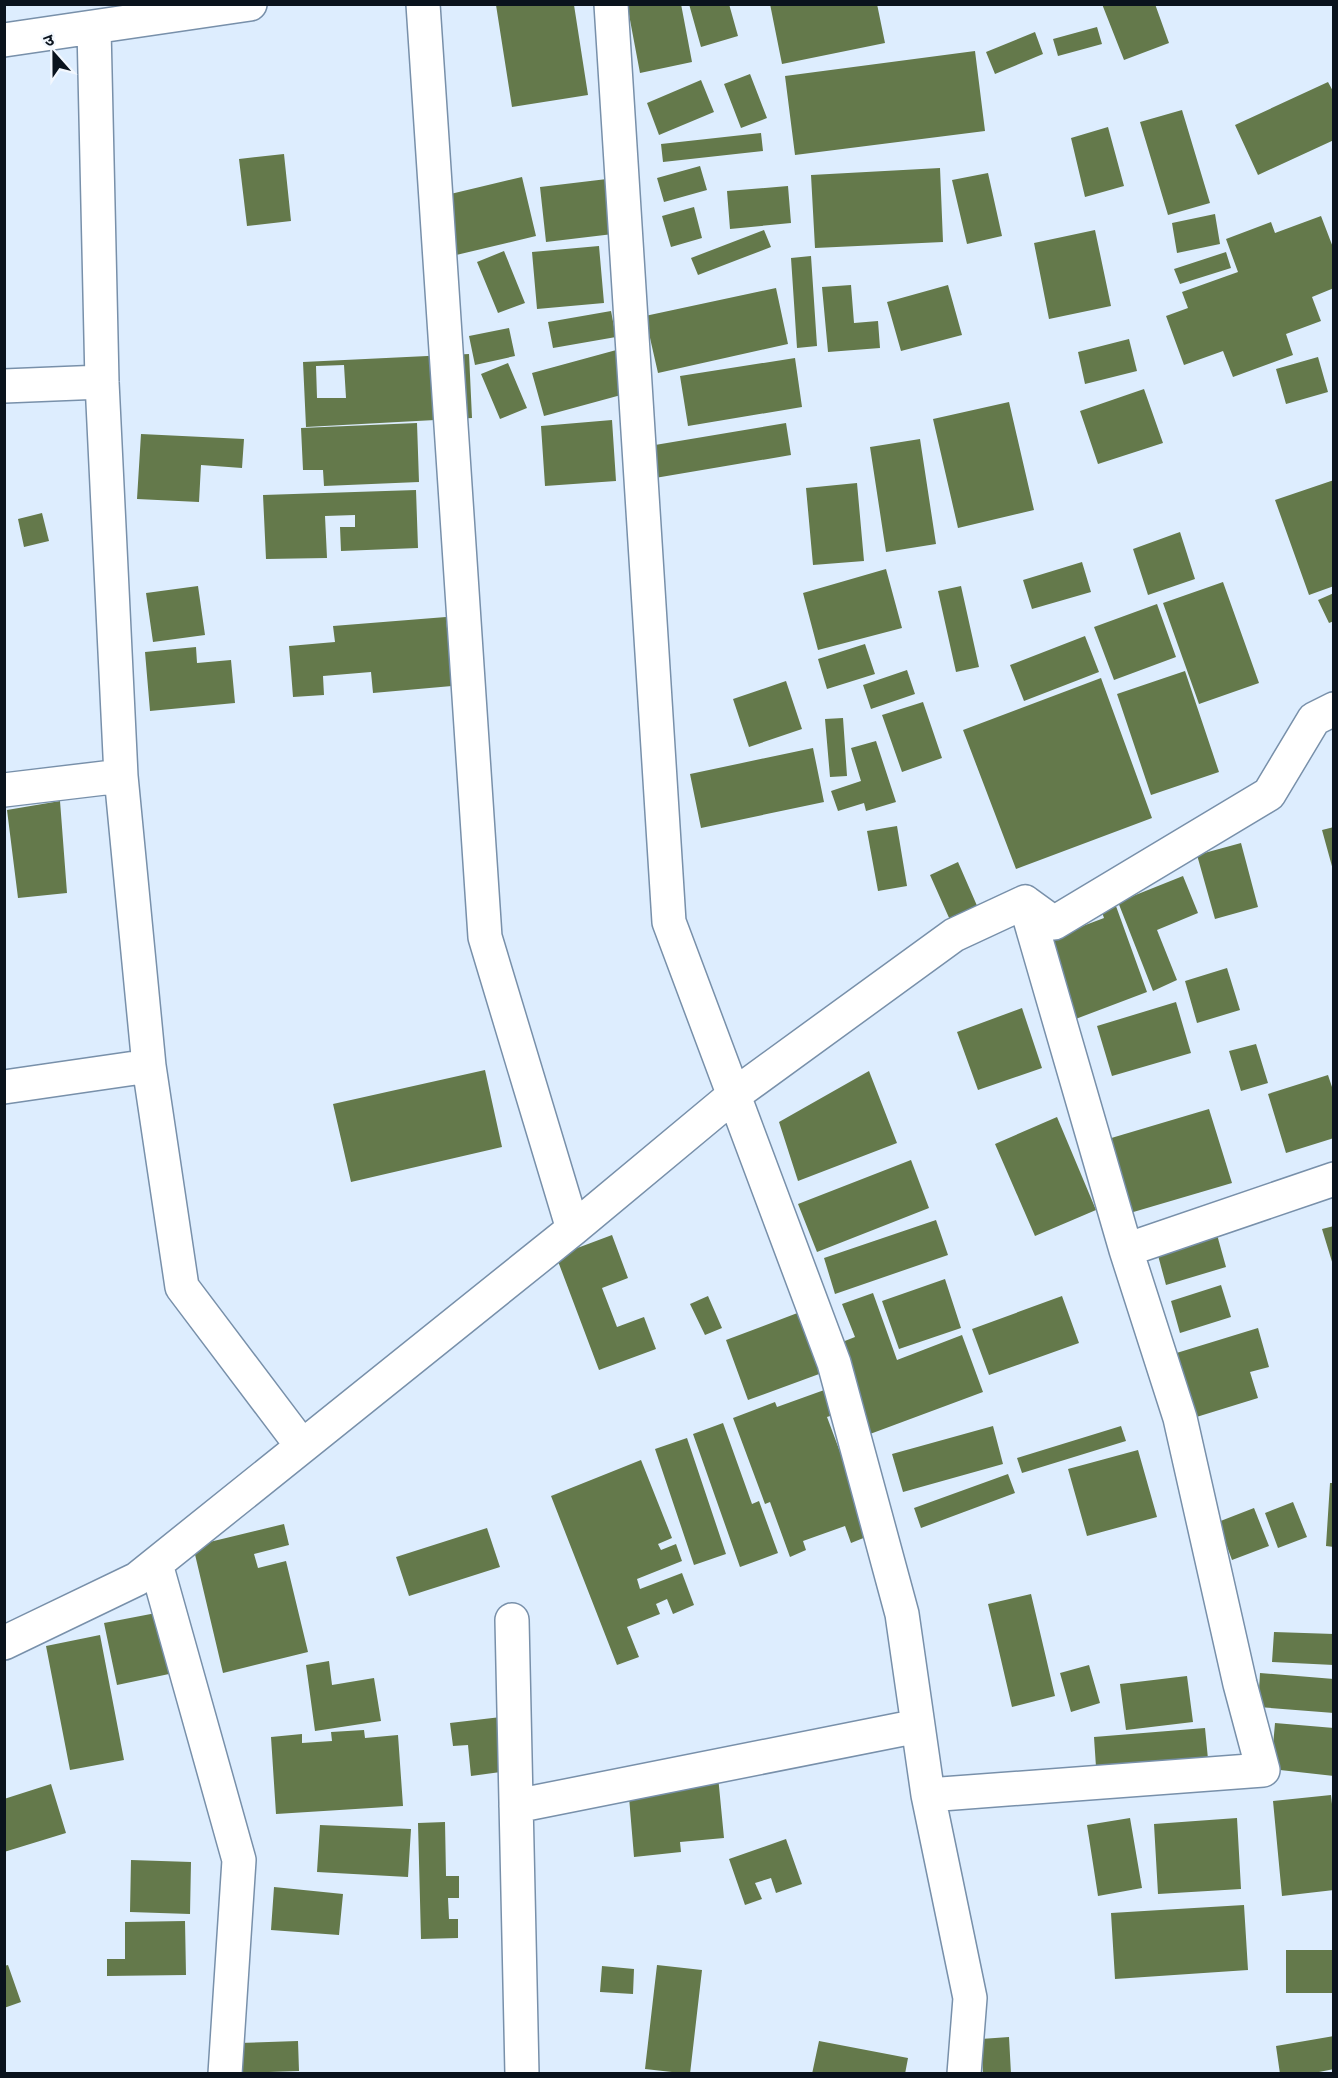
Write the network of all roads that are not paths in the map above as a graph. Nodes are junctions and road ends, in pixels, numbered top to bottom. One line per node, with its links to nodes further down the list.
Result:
1 (250, 4): 4 (street)
2 (423, 4): 16 (street)
3 (611, 4): 14 (street)
4 (94, 28): 5 (street); 6 (street)
5 (4, 40)
6 (102, 382): 7 (street); 9 (street)
7 (4, 386)
8 (1334, 709): 11 (street)
9 (121, 776): 10 (street); 12 (street)
10 (4, 790)
11 (1024, 902): 14 (street); 17 (street)
12 (149, 1066): 13 (street); 18 (street)
13 (4, 1087)
14 (734, 1095): 16 (street); 22 (street)
15 (1334, 1179): 17 (street)
16 (573, 1229): 18 (street)
17 (1126, 1250): 23 (street)
18 (303, 1446): 19 (street)
19 (156, 1564): 21 (street); 25 (street)
20 (512, 1620): 24 (street)
21 (4, 1643)
22 (918, 1726): 23 (street); 24 (street)
23 (928, 1795): 27 (street)
24 (516, 1806): 26 (street)
25 (225, 2073)
26 (522, 2073)
27 (964, 2073)

